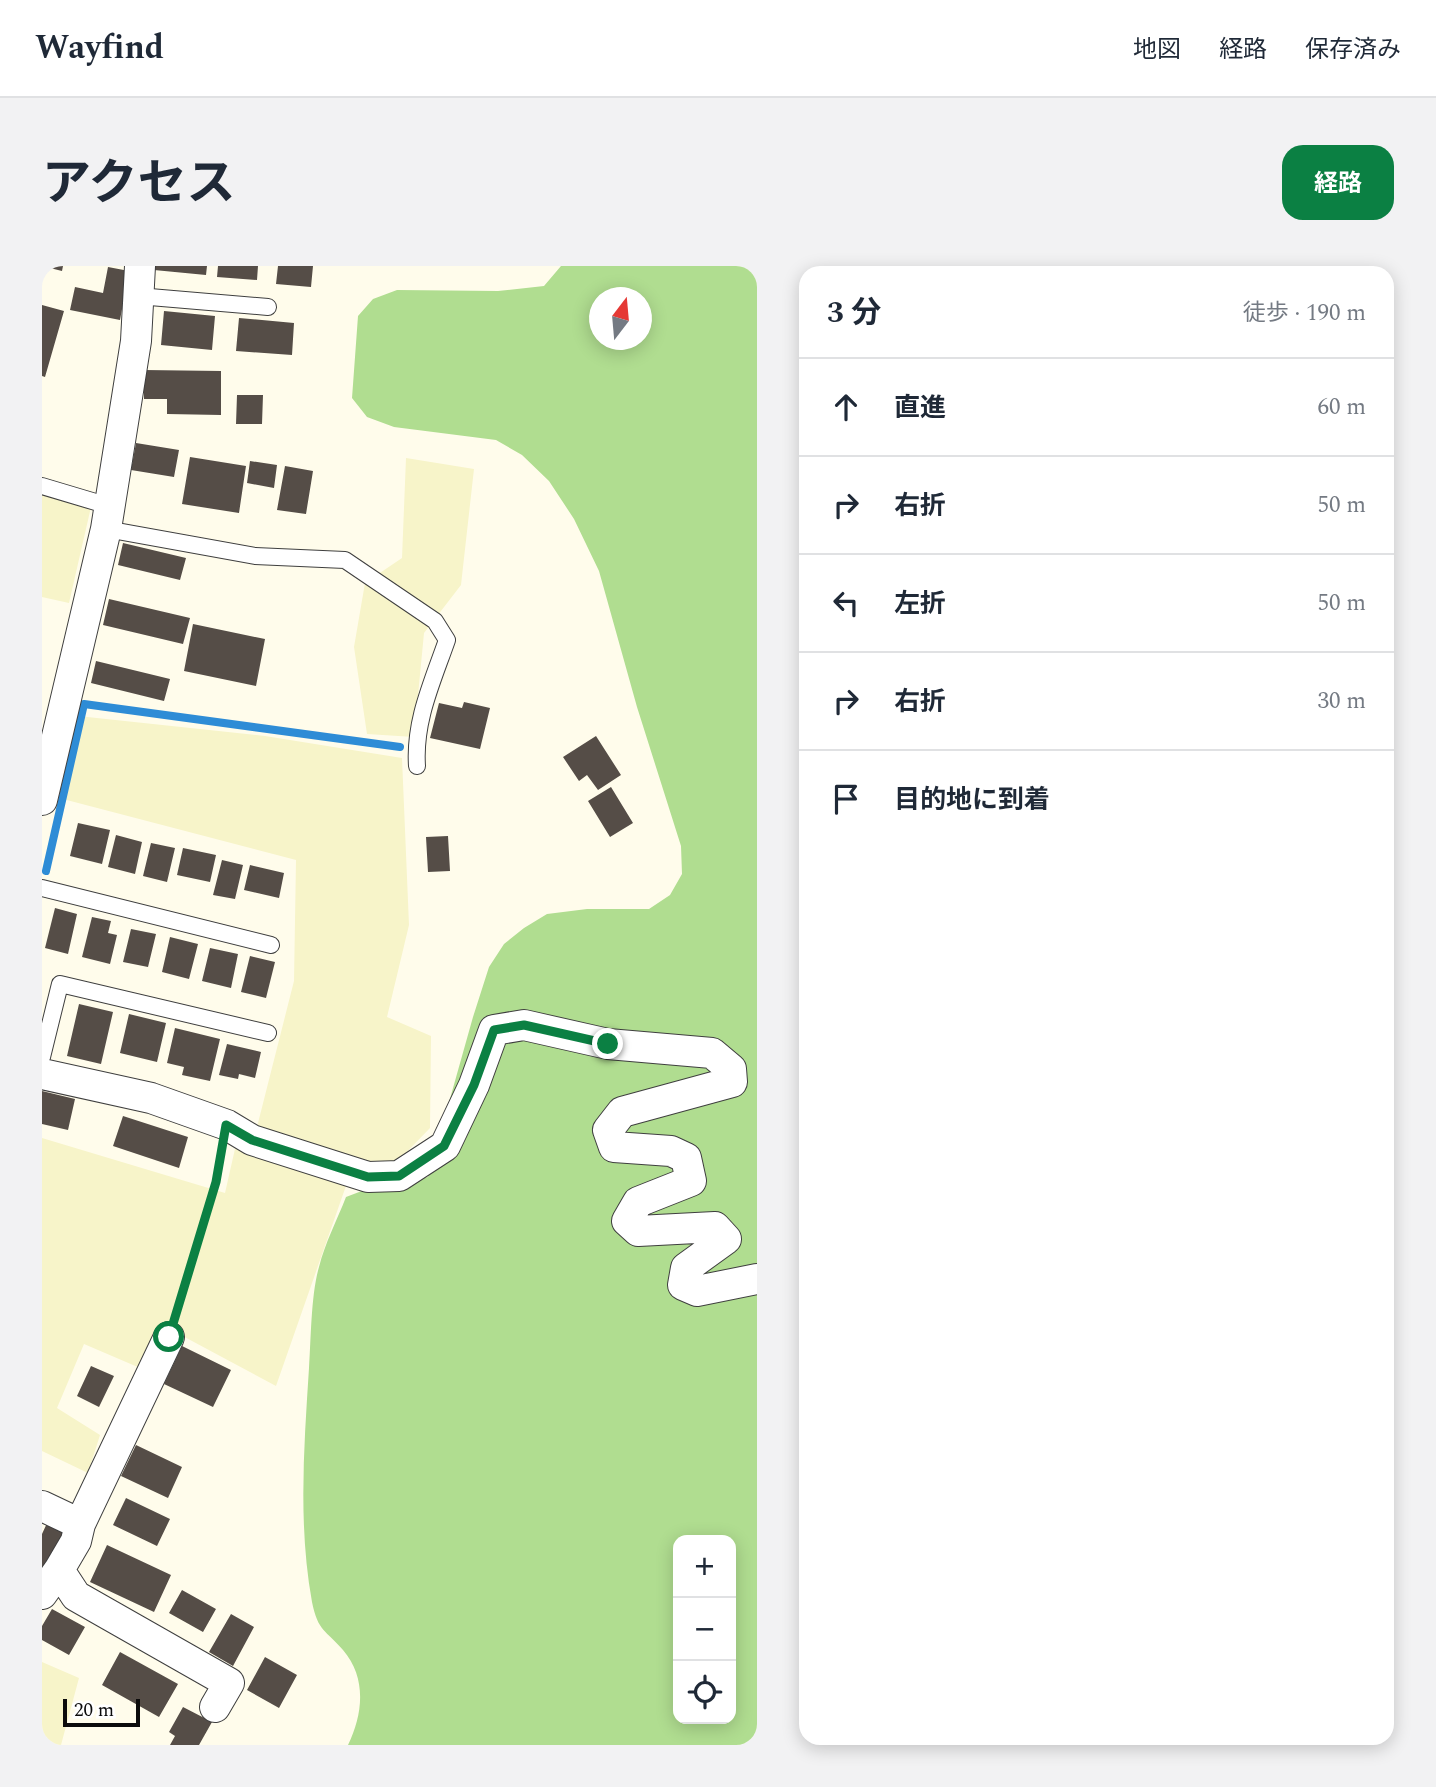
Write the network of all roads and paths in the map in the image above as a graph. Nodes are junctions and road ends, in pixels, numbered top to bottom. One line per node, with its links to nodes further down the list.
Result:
1 (140, 266): 2 (street)
2 (138, 296): 3 (lane); 5 (street)
3 (268, 307)
4 (42, 486): 5 (lane)
5 (108, 517): 6 (lane); 7 (street)
6 (418, 766)
7 (42, 800)
8 (42, 888): 9 (lane)
9 (271, 945)
10 (268, 1033): 11 (lane)
11 (42, 1057)
12 (42, 1074): 13 (street)
13 (226, 1125): 14 (street); 15 (path)
14 (757, 1279)
15 (169, 1337): 17 (street)
16 (42, 1506): 17 (street)
17 (80, 1524): 18 (street)
18 (59, 1570): 19 (street); 20 (street)
19 (42, 1594)
20 (215, 1707)

